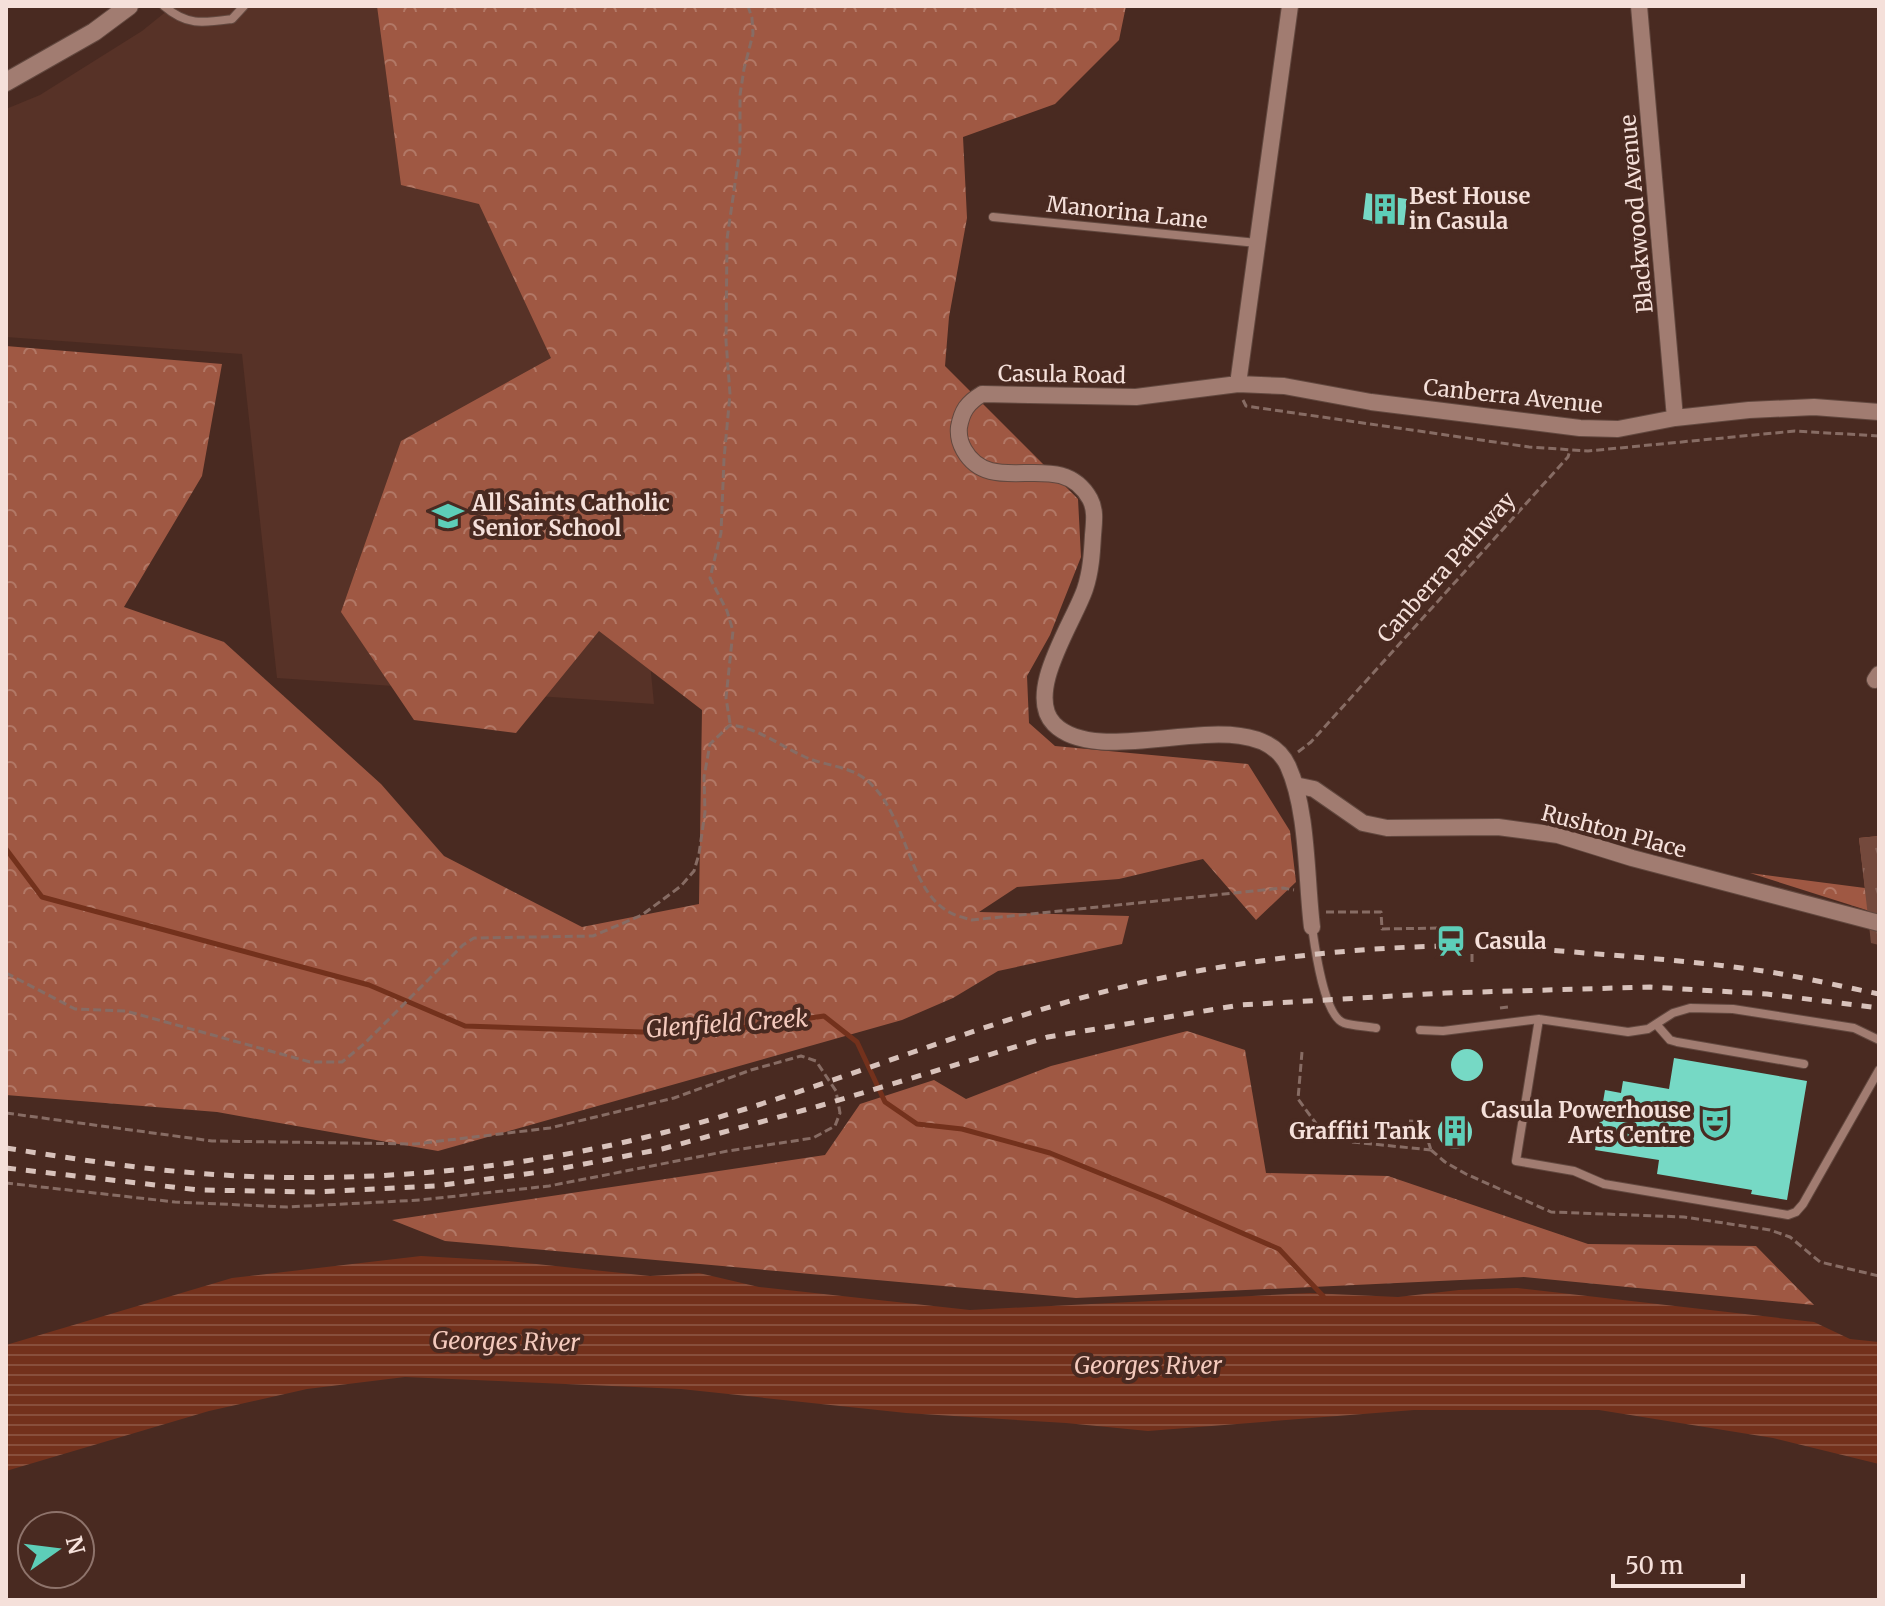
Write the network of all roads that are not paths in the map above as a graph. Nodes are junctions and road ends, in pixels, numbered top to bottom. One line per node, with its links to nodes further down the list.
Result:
1 (129, 6): 6 (street)
2 (164, 6): 3 (lane)
3 (244, 6)
4 (1290, 6): 8 (street)
5 (1639, 6): 11 (street, Blackwood Avenue)
6 (6, 82)
7 (993, 217): 8 (lane, Manorina Lane)
8 (1258, 243): 9 (street)
9 (1238, 384): 11 (street, Canberra Avenue); 12 (street, Casula Road)
10 (1879, 412): 11 (street, Canberra Avenue)
11 (1675, 418)
12 (1295, 785): 13 (street, Rushton Place); 14 (street)
13 (1879, 923)
14 (1312, 927): 17 (lane)
15 (1539, 1019): 16 (lane); 18 (lane); 21 (lane)
16 (1656, 1024): 19 (lane); 20 (lane)
17 (1376, 1028)
18 (1420, 1030)
19 (1879, 1040)
20 (1804, 1064)
21 (1879, 1070)

